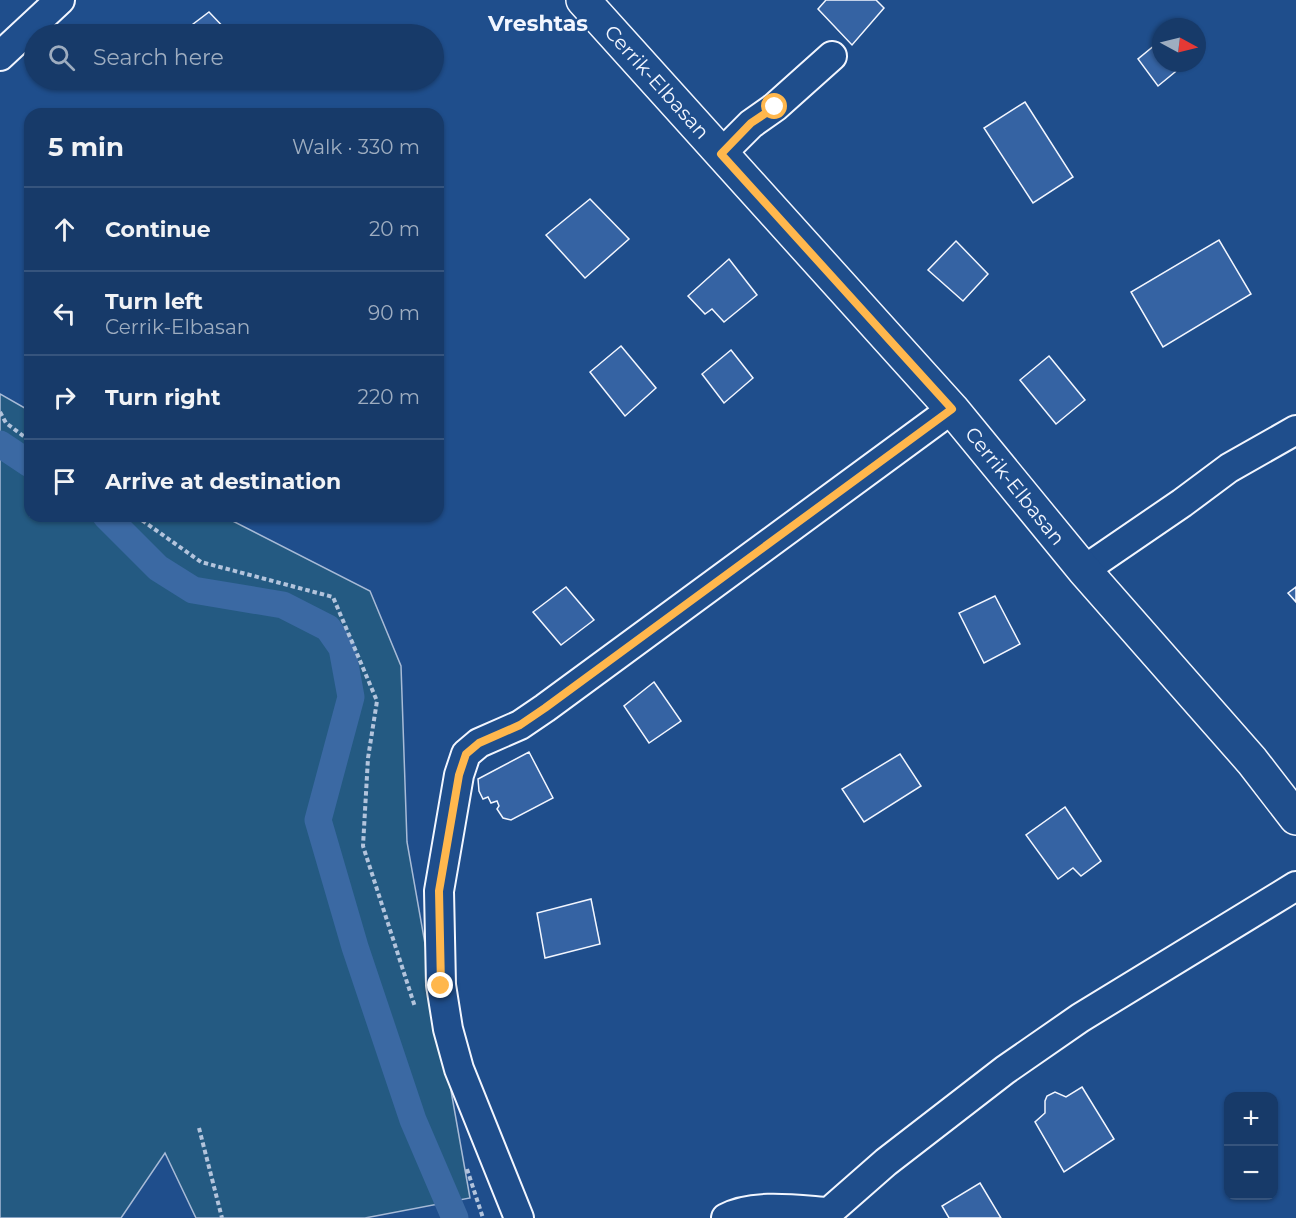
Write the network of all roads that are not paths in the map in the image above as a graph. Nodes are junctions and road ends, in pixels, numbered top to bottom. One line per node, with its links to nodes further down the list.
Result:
1 (60, 0): 3 (street)
2 (583, 0): 7 (main road, Cerrik-Elbasan)
3 (34, 24)
4 (24, 34): 5 (street)
5 (0, 56)
6 (832, 56): 7 (street)
7 (721, 154): 8 (main road, Cerrik-Elbasan)
8 (952, 409): 10 (main road, Cerrik-Elbasan); 14 (street)
9 (1296, 430): 10 (street)
10 (1084, 570): 11 (main road, Cerrik-Elbasan)
11 (1296, 818)
12 (1296, 886): 13 (street)
13 (830, 1215): 15 (street)
14 (519, 1218)
15 (726, 1218)

